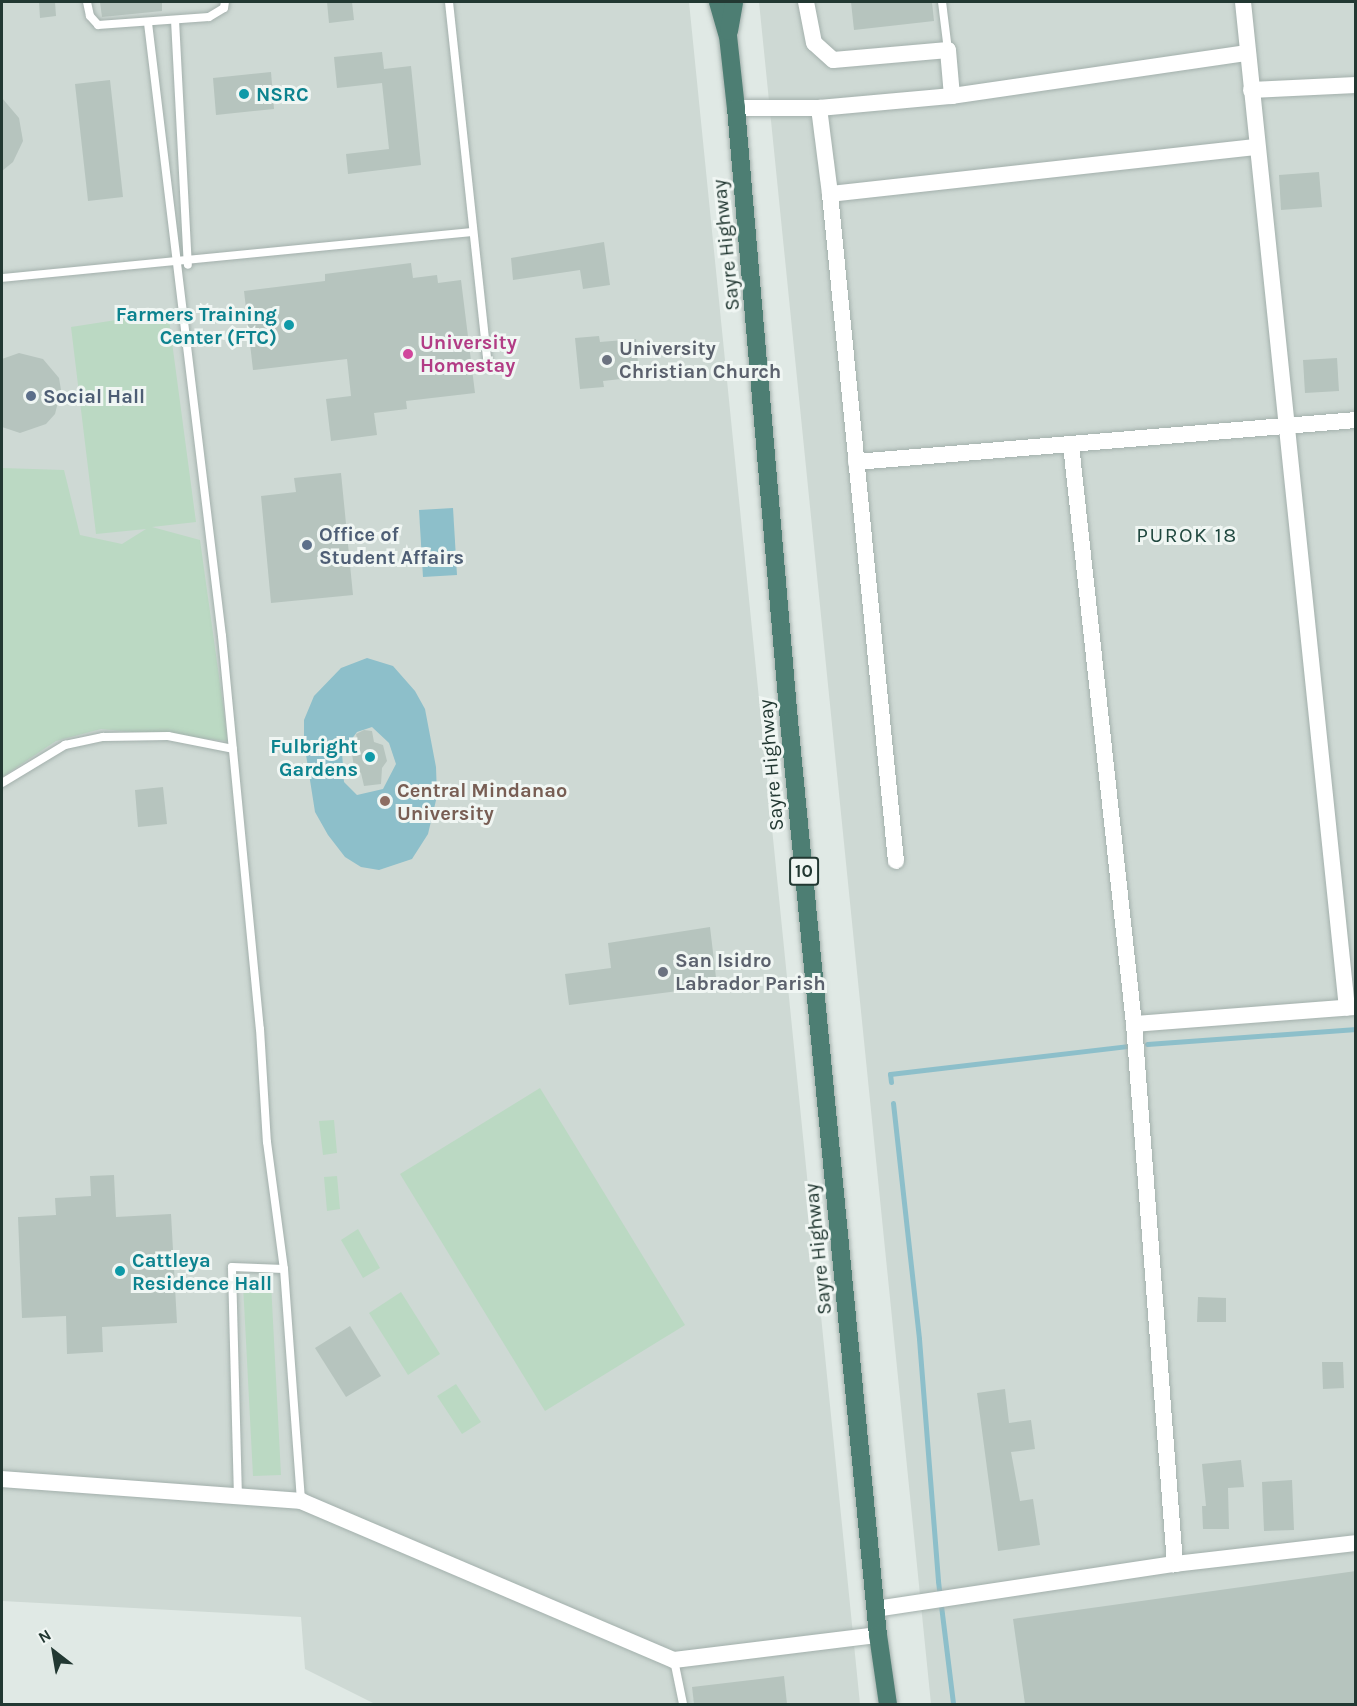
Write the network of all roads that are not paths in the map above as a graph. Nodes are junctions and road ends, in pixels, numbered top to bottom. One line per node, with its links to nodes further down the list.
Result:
1 (87, 2): 10 (lane)
2 (225, 2): 9 (lane)
3 (449, 2): 21 (lane)
4 (718, 2): 11 (highway, Sayre Highway / 10)
5 (734, 2): 11 (highway, Sayre Highway / 10)
6 (806, 2): 12 (street)
7 (942, 2): 12 (lane)
8 (1244, 2): 13 (street)
9 (175, 20): 10 (lane); 22 (lane)
10 (148, 23): 23 (lane)
11 (728, 36): 17 (highway, Sayre Highway / 10)
12 (948, 50): 16 (street)
13 (1248, 53): 15 (street); 16 (street)
14 (1356, 85): 15 (street)
15 (1251, 90): 19 (street)
16 (952, 96): 18 (street)
17 (736, 108): 18 (street); 42 (highway, Sayre Highway / 10)
18 (819, 108): 20 (street)
19 (1256, 147): 20 (street); 28 (street)
20 (830, 194): 30 (street)
21 (471, 232): 22 (lane); 26 (lane)
22 (190, 262): 23 (lane); 24 (lane)
23 (175, 263): 24 (lane); 25 (lane)
24 (182, 276): 31 (lane)
25 (2, 278)
26 (488, 366)
27 (1356, 420): 28 (street)
28 (1286, 426): 29 (street); 34 (street)
29 (1071, 445): 30 (street); 35 (street)
30 (856, 462): 33 (street)
31 (233, 748): 32 (lane); 36 (lane)
32 (2, 783)
33 (896, 861)
34 (1351, 1007): 35 (street)
35 (1134, 1024): 41 (street)
36 (284, 1269): 38 (lane); 39 (lane)
37 (2, 1479): 38 (street)
38 (238, 1498): 39 (street)
39 (301, 1501): 44 (street)
40 (1356, 1543): 41 (street)
41 (1174, 1564): 42 (street)
42 (876, 1609): 43 (highway, Sayre Highway / 10)
43 (878, 1635): 44 (street); 46 (highway, Sayre Highway / 10)
44 (674, 1660): 45 (lane)
45 (684, 1704)
46 (888, 1704)

